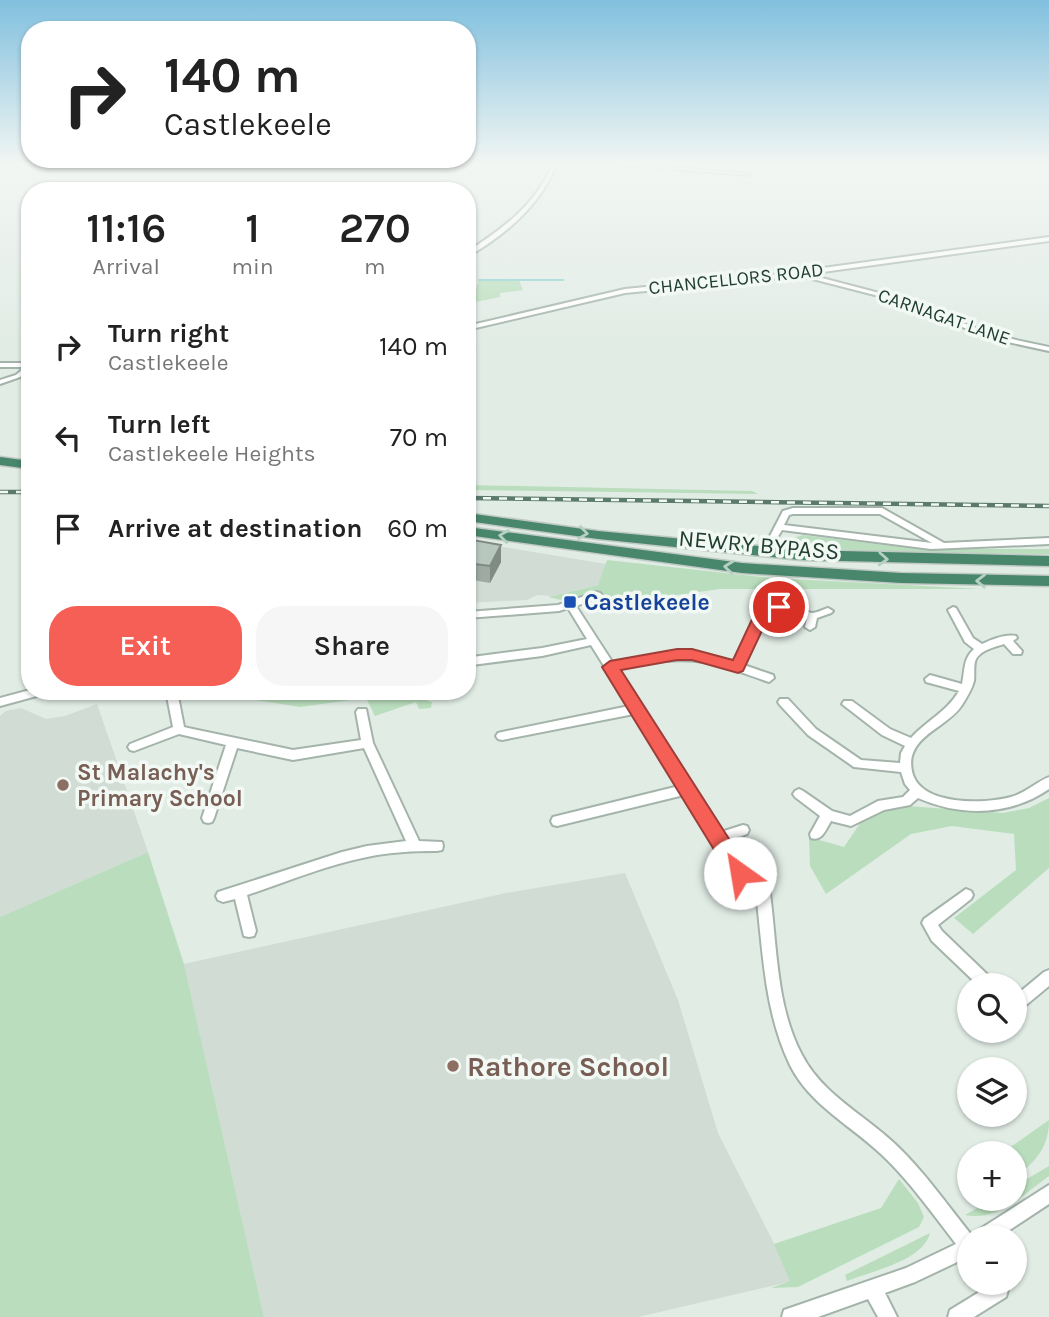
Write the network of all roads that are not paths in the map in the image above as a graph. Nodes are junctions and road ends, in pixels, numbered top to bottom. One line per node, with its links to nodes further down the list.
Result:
1 (505, 226): 3 (street)
2 (1049, 239): 4 (street, CHANCELLORS ROAD)
3 (476, 249)
4 (799, 274): 5 (street, CHANCELLORS ROAD); 6 (street, CARNAGAT LANE)
5 (476, 326)
6 (1049, 349)
7 (0, 365): 8 (street)
8 (21, 365)
9 (21, 373): 10 (street)
10 (0, 382)
11 (0, 449): 12 (highway)
12 (21, 452)
13 (0, 461): 14 (highway)
14 (21, 464)
15 (476, 517): 19 (highway, NEWRY BYPASS, one-way to 19)
16 (476, 532): 20 (highway, NEWRY BYPASS, one-way to 16)
17 (1049, 541): 18 (street)
18 (943, 546): 18 (street)
19 (1049, 561)
20 (1049, 581)
21 (597, 595): 22 (street)
22 (571, 604): 25 (street); 26 (street)
23 (953, 610): 27 (street)
24 (828, 611): 31 (street)
25 (476, 614)
26 (594, 640): 29 (street); 30 (street)
27 (979, 647): 28 (street); 34 (street)
28 (1017, 651)
29 (476, 660)
30 (610, 667): 31 (street); 40 (street)
31 (738, 667): 32 (street)
32 (768, 678)
33 (930, 679): 34 (street)
34 (966, 689): 46 (street)
35 (21, 696): 37 (street)
36 (173, 700): 42 (street)
37 (0, 702)
38 (784, 702): 48 (street)
39 (848, 704): 46 (street)
40 (637, 709): 43 (street); 50 (street)
41 (362, 712): 45 (street)
42 (179, 729): 44 (street); 47 (street)
43 (502, 736)
44 (233, 743): 45 (street); 54 (street)
45 (367, 743): 59 (street)
46 (913, 744): 48 (street)
47 (134, 747)
48 (905, 768): 51 (street)
49 (1049, 782): 51 (street)
50 (687, 789): 55 (street); 58 (street)
51 (915, 793): 53 (street)
52 (799, 794): 53 (street)
53 (828, 815): 57 (street)
54 (208, 818)
55 (557, 821)
56 (743, 830): 58 (street)
57 (816, 834)
58 (718, 838): 61 (street)
59 (415, 846): 60 (street); 62 (street)
60 (437, 846)
61 (740, 873)
62 (240, 892): 65 (street); 66 (street)
63 (763, 893): 72 (street)
64 (966, 895): 67 (street)
65 (223, 897)
66 (249, 931)
67 (976, 973)
68 (1049, 977): 69 (street)
69 (1027, 995)
70 (1049, 1194): 71 (street)
71 (1001, 1225)
72 (957, 1231)
73 (957, 1252): 74 (street)
74 (873, 1290): 76 (street); 77 (street)
75 (991, 1295): 78 (street)
76 (791, 1317)
77 (888, 1317)
78 (957, 1317)

